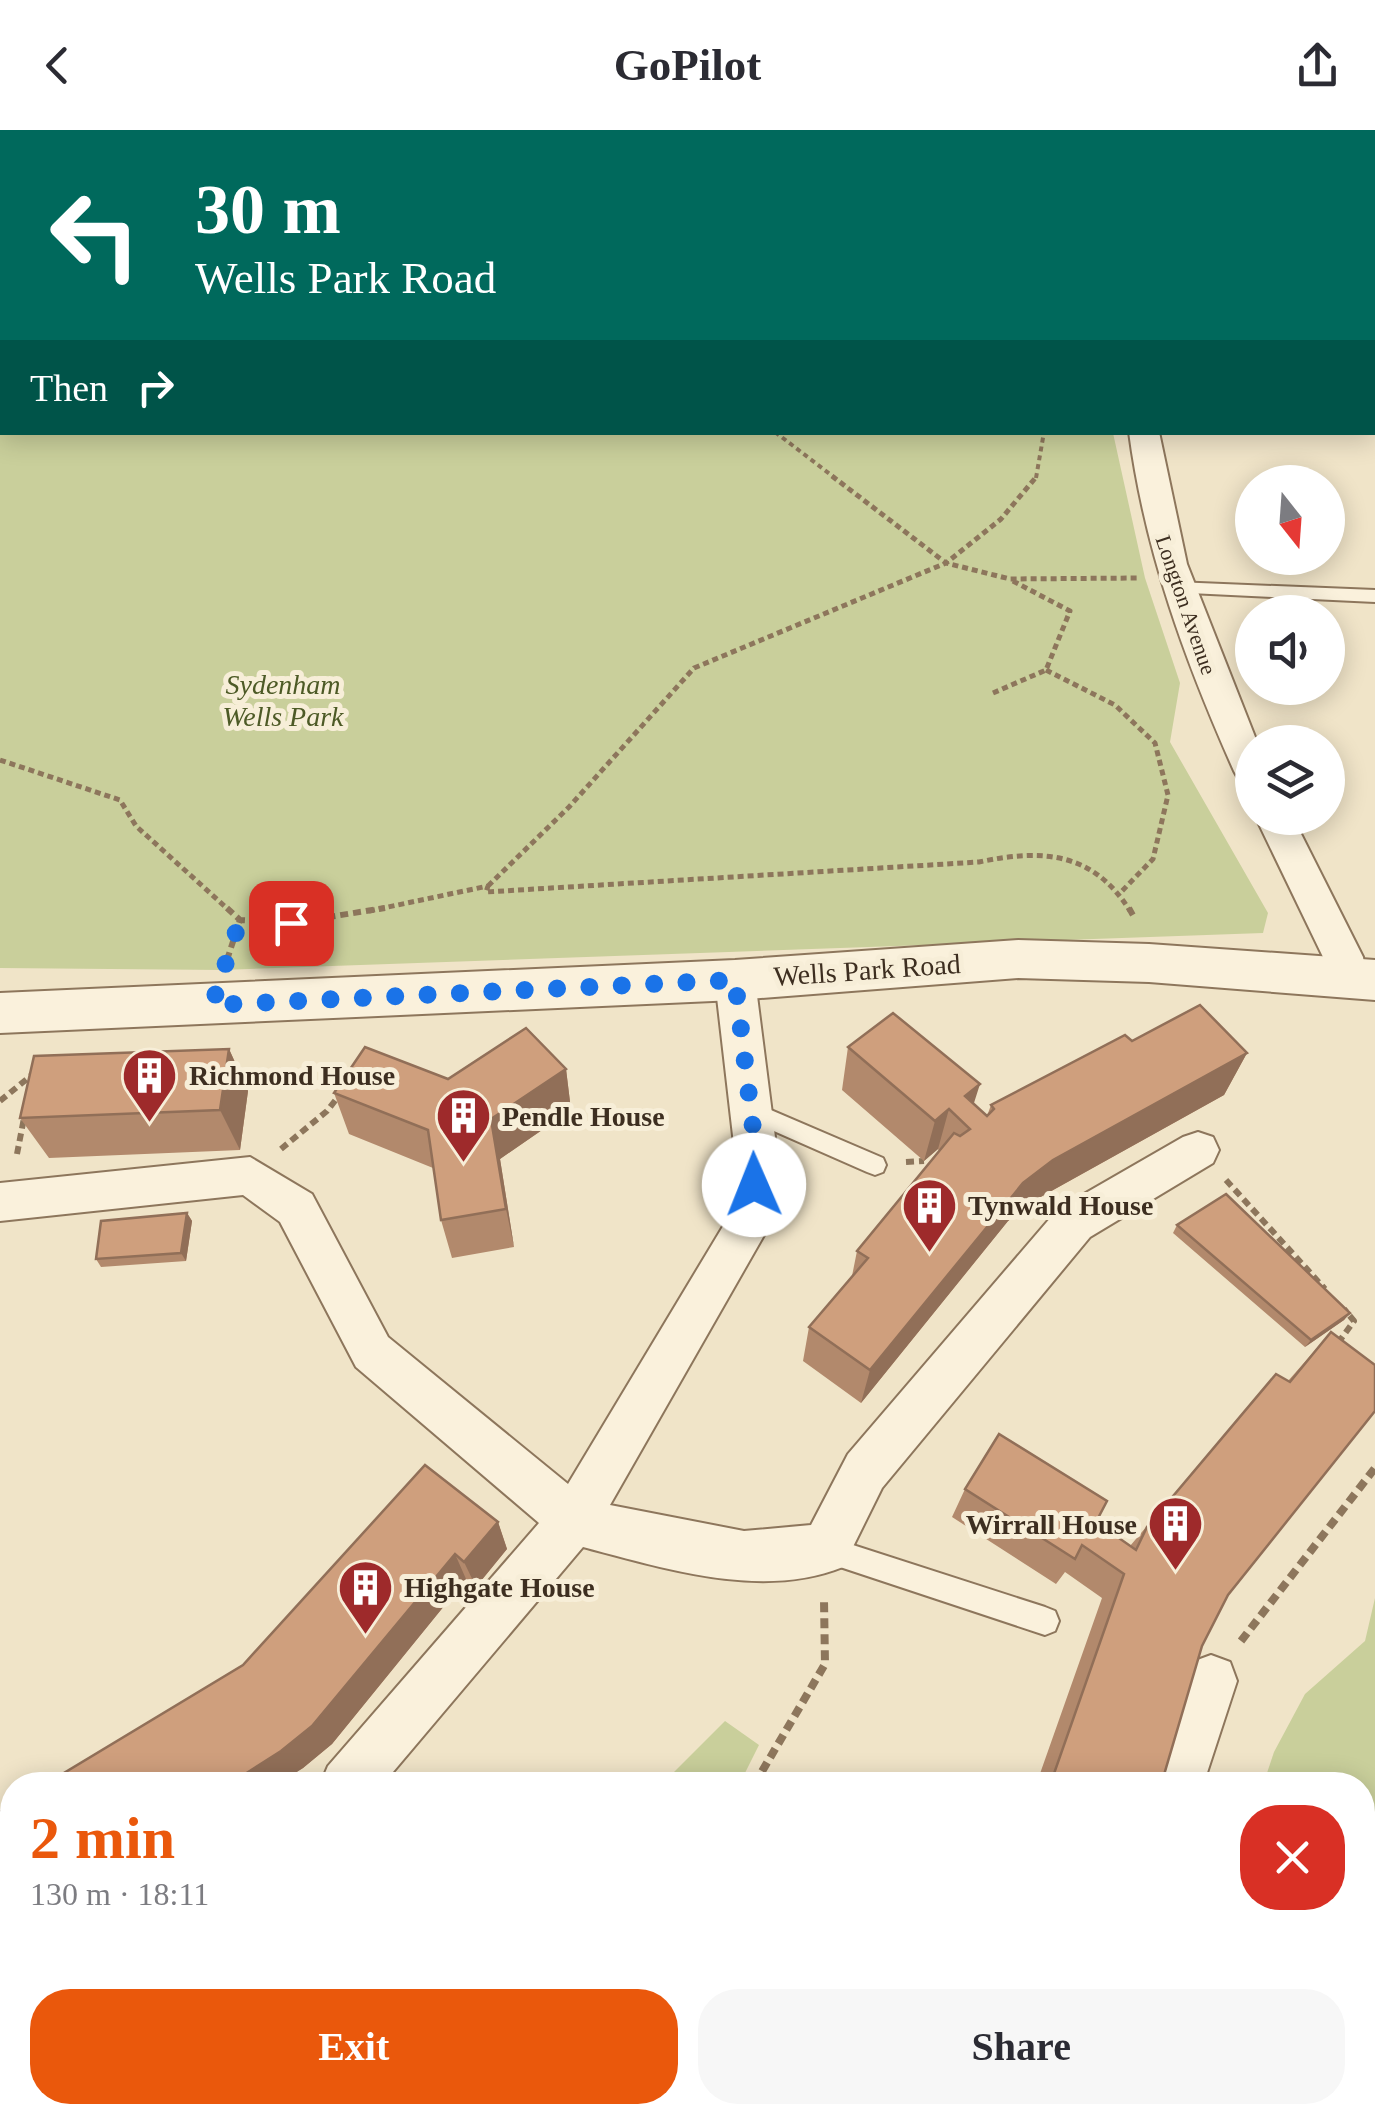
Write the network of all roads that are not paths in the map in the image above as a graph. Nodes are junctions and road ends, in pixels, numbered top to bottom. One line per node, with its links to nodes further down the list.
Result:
1 (1144, 435): 2 (street, Longton Avenue)
2 (1175, 588): 3 (lane); 4 (street, Longton Avenue)
3 (1375, 596)
4 (1235, 734)
5 (1282, 835): 6 (street)
6 (1360, 978): 7 (street, Wells Park Road)
7 (735, 980): 8 (street, Wells Park Road); 9 (street)
8 (0, 1013)
9 (750, 1110): 11 (lane); 13 (street)
10 (1198, 1150): 14 (street)
11 (875, 1165)
12 (4, 1201): 13 (street)
13 (574, 1520): 14 (street); 17 (street)
14 (825, 1549): 15 (lane)
15 (1045, 1622)
16 (1211, 1681): 18 (street)
17 (358, 1772)
18 (1180, 1772)

